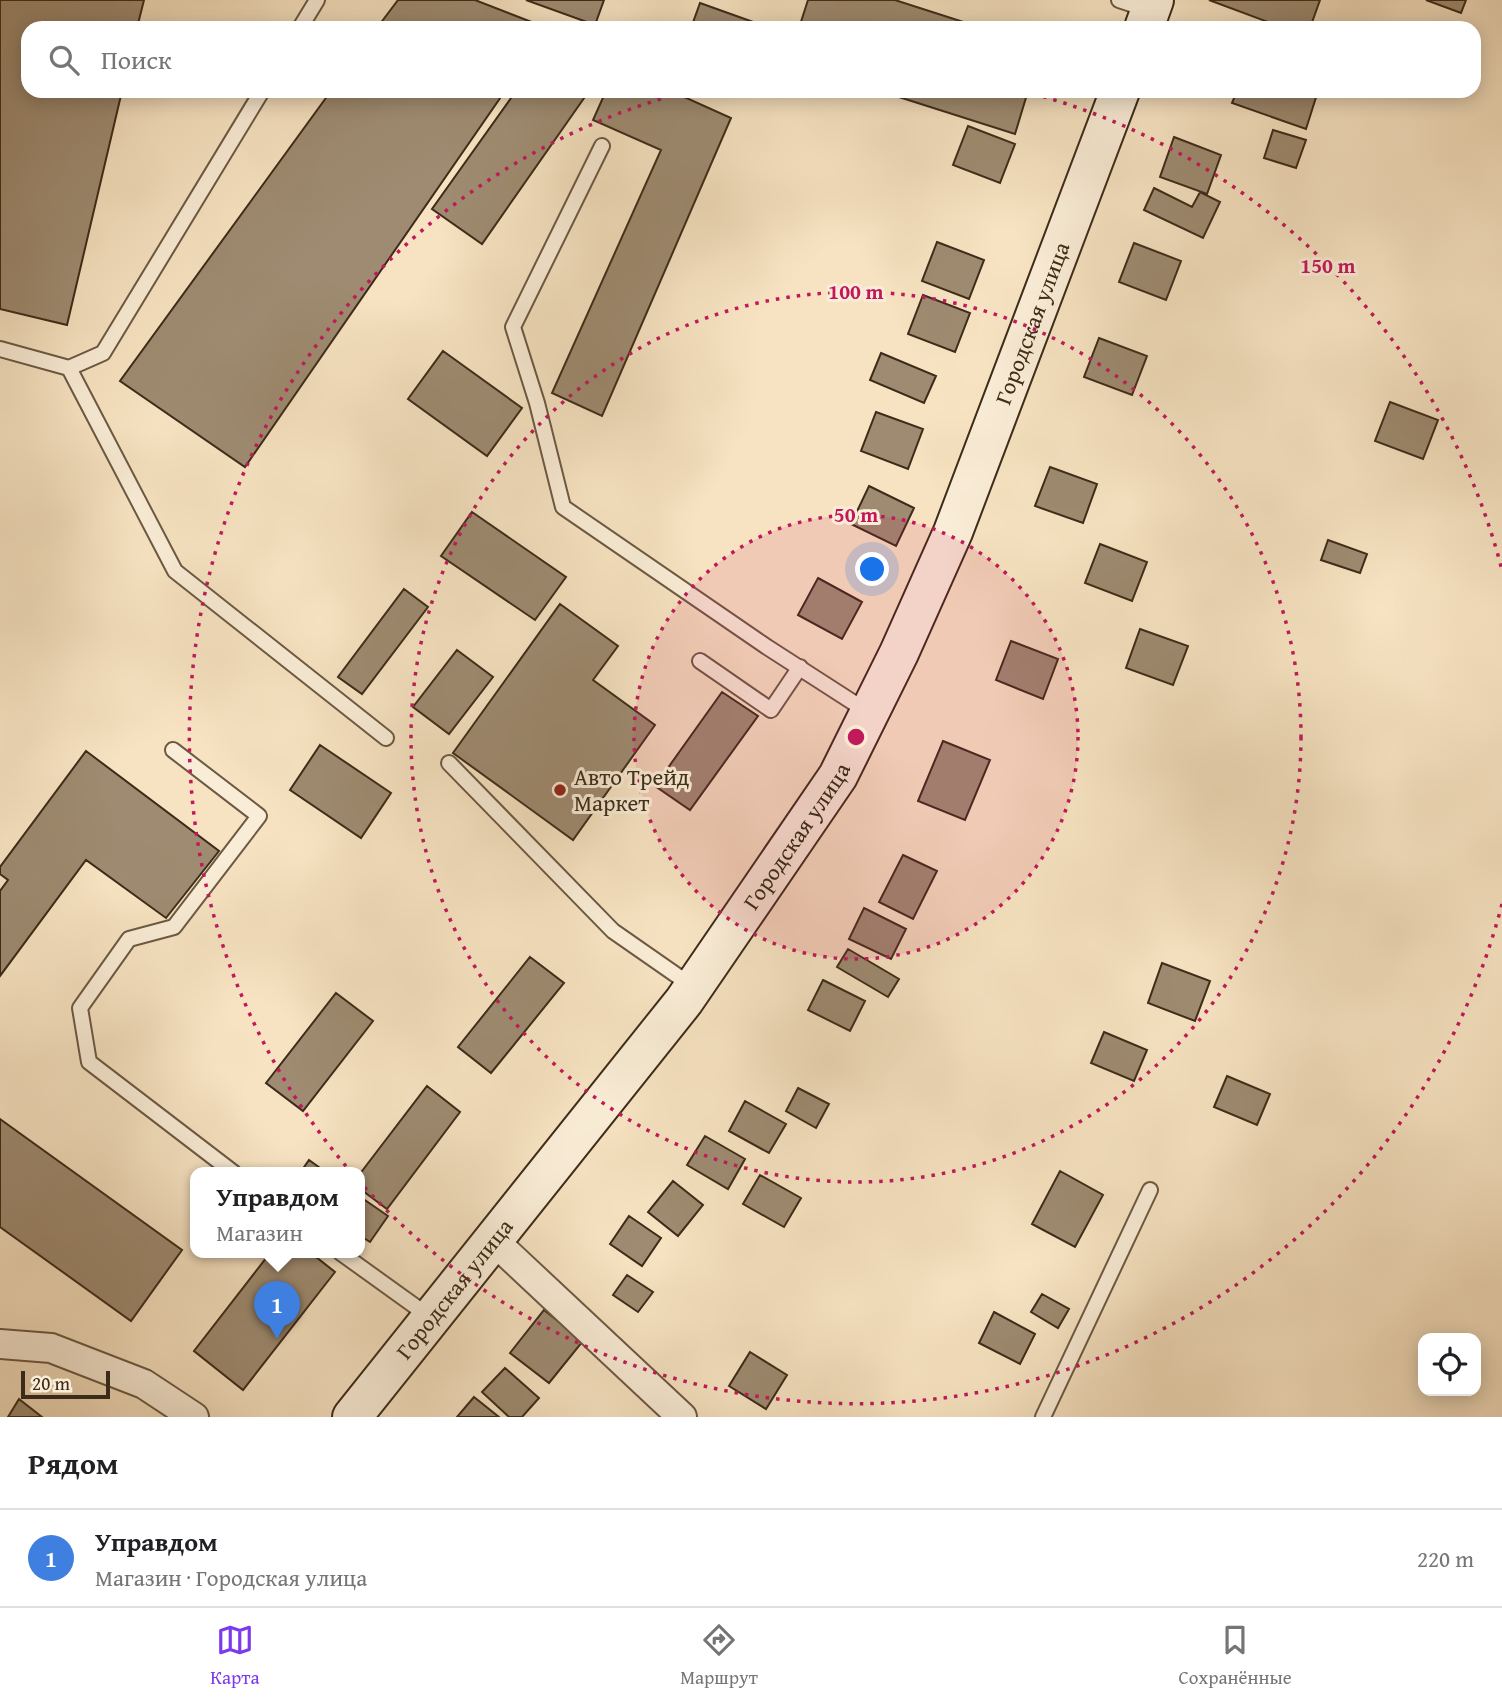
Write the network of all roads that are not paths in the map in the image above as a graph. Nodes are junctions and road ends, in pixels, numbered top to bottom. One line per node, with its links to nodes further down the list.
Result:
1 (317, 0): 2 (lane)
2 (304, 21)
3 (258, 98): 7 (lane)
4 (1117, 98): 10 (main road, Городская улица)
5 (602, 146): 9 (lane)
6 (0, 349): 7 (lane)
7 (69, 368): 11 (lane)
8 (700, 661): 9 (lane)
9 (800, 667): 10 (lane)
10 (869, 713): 14 (main road, Городская улица)
11 (386, 738)
12 (173, 750): 15 (lane)
13 (449, 763): 14 (lane)
14 (693, 987): 17 (main road, Городская улица)
15 (226, 1167)
16 (1150, 1190): 24 (lane)
17 (493, 1240): 19 (main road, Городская улица); 23 (street)
18 (348, 1258): 19 (lane)
19 (431, 1318): 22 (main road, Городская улица)
20 (0, 1344): 21 (street)
21 (194, 1417)
22 (352, 1417)
23 (682, 1417)
24 (1043, 1417)

